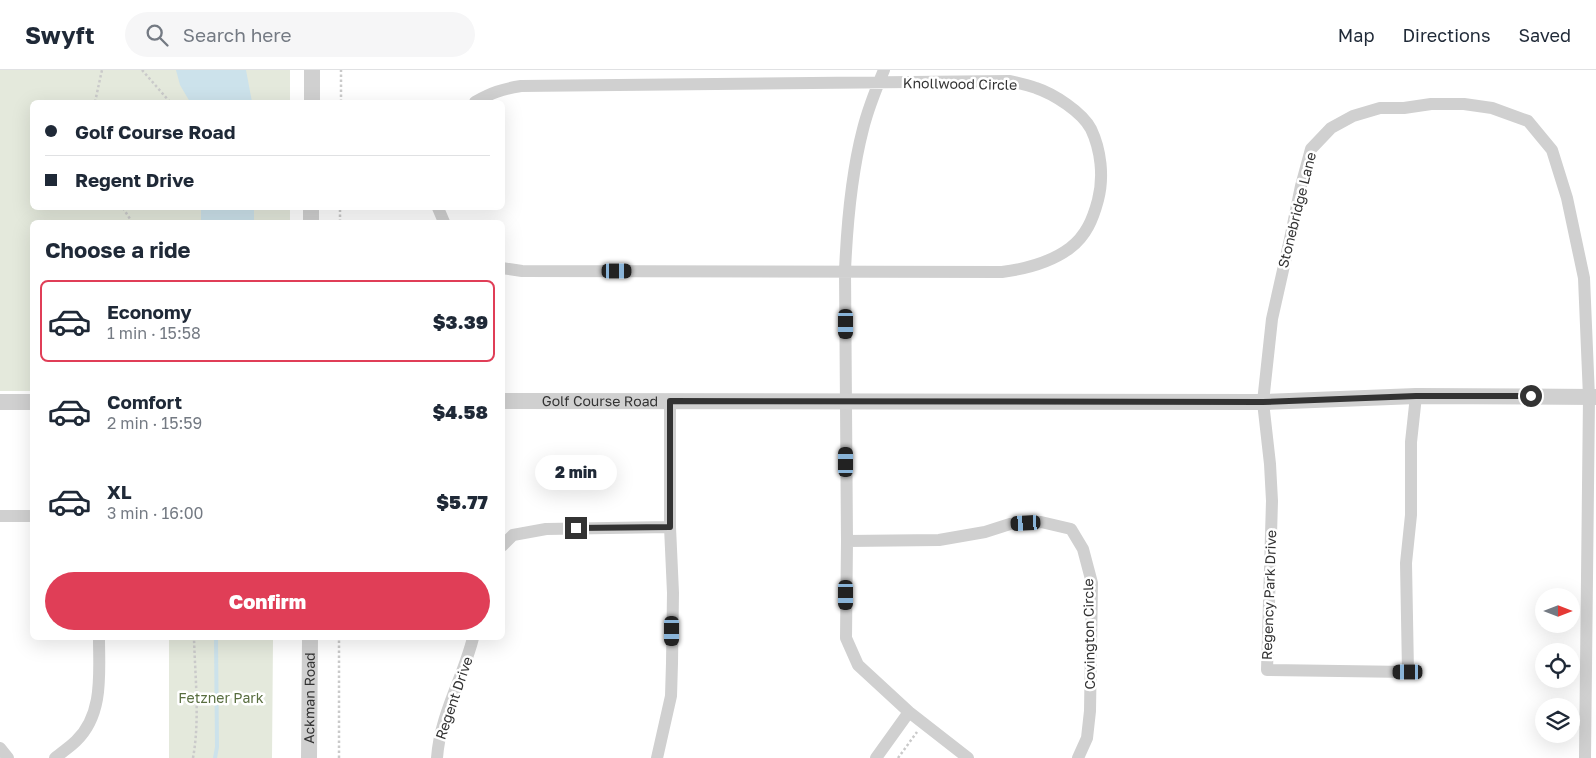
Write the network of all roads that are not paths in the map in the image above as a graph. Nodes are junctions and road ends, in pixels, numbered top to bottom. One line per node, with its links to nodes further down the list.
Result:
1 (312, 70): 4 (street)
2 (884, 70): 3 (street)
3 (878, 83): 5 (street, Knollwood Circle); 7 (street); 7 (street, Knollwood Circle)
4 (312, 100)
5 (478, 100)
6 (505, 268): 7 (street, Knollwood Circle)
7 (845, 271): 14 (street)
8 (1416, 396): 9 (street, Golf Course Road); 15 (street, Golf Course Road); 15 (street, Regency Park Drive)
9 (1592, 397): 15 (street, Stonebridge Lane); 34 (street, Stonebridge Lane)
10 (505, 401): 11 (street, Golf Course Road)
11 (670, 401): 14 (street, Golf Course Road); 18 (street)
12 (0, 402): 13 (street)
13 (30, 402)
14 (846, 402): 15 (street, Golf Course Road); 19 (street)
15 (1263, 402)
16 (0, 516): 17 (street)
17 (30, 516)
18 (670, 527): 20 (street); 30 (street)
19 (847, 541): 24 (street); 33 (street, Covington Circle)
20 (505, 543)
21 (99, 640): 27 (street)
22 (310, 640): 28 (street, Ackman Road)
23 (472, 640): 29 (street, Regent Drive)
24 (909, 712): 31 (street); 32 (street)
25 (0, 748): 26 (street)
26 (8, 758)
27 (55, 758)
28 (310, 758)
29 (437, 758)
30 (657, 758)
31 (876, 758)
32 (968, 758)
33 (1078, 758)
34 (1585, 758)

